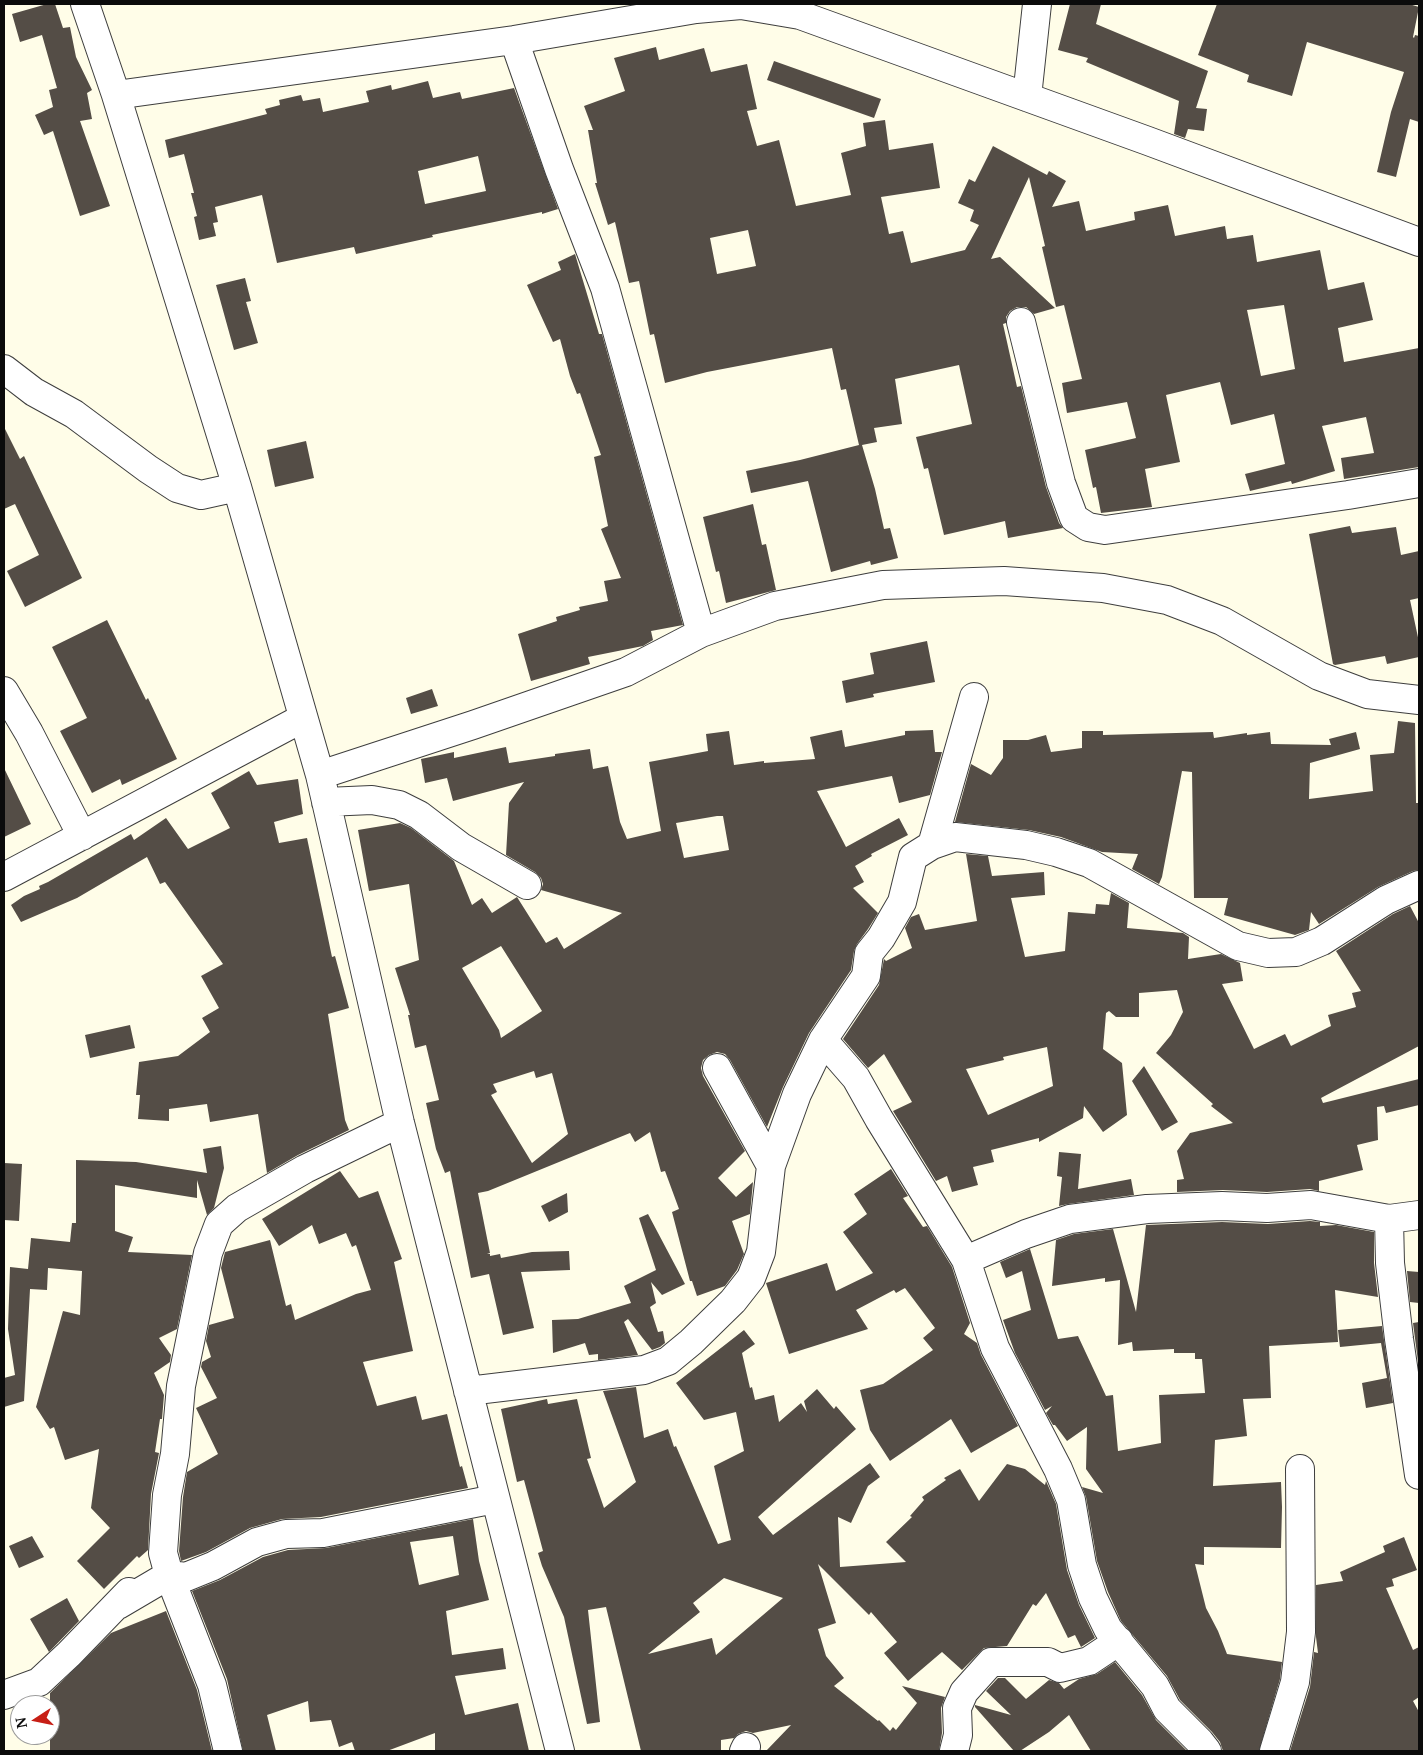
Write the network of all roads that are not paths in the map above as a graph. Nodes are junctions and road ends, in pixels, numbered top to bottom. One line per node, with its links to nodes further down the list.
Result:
1 (85, 4): 5 (street)
2 (1037, 4): 6 (street)
3 (692, 6): 4 (street); 6 (street)
4 (514, 40): 5 (street); 12 (street)
5 (116, 95): 11 (street)
6 (1027, 97): 7 (street)
7 (1419, 242)
8 (1021, 322): 10 (street)
9 (4, 369): 11 (street)
10 (1419, 483)
11 (237, 487): 16 (street)
12 (701, 633): 15 (street); 17 (street)
13 (4, 691): 19 (street)
14 (974, 697): 20 (street)
15 (1419, 700)
16 (304, 718): 17 (street); 19 (street)
17 (320, 775): 18 (street)
18 (326, 802): 22 (street); 26 (street)
19 (82, 836): 21 (street)
20 (932, 845): 23 (street); 24 (street)
21 (4, 878)
22 (528, 885)
23 (1419, 885)
24 (823, 1040): 27 (street); 30 (street)
25 (717, 1068): 27 (street)
26 (400, 1123): 31 (street); 35 (street)
27 (771, 1166): 31 (street)
28 (1419, 1215): 29 (street)
29 (1389, 1219): 30 (street); 33 (street)
30 (966, 1260): 36 (street)
31 (468, 1392): 34 (street)
32 (1300, 1468): 42 (street)
33 (1419, 1475)
34 (495, 1499): 35 (street); 39 (street)
35 (166, 1564): 37 (street); 38 (street)
36 (1119, 1642): 40 (street); 41 (street)
37 (4, 1695)
38 (228, 1751)
39 (560, 1751)
40 (954, 1751)
41 (1207, 1751)
42 (1274, 1751)

